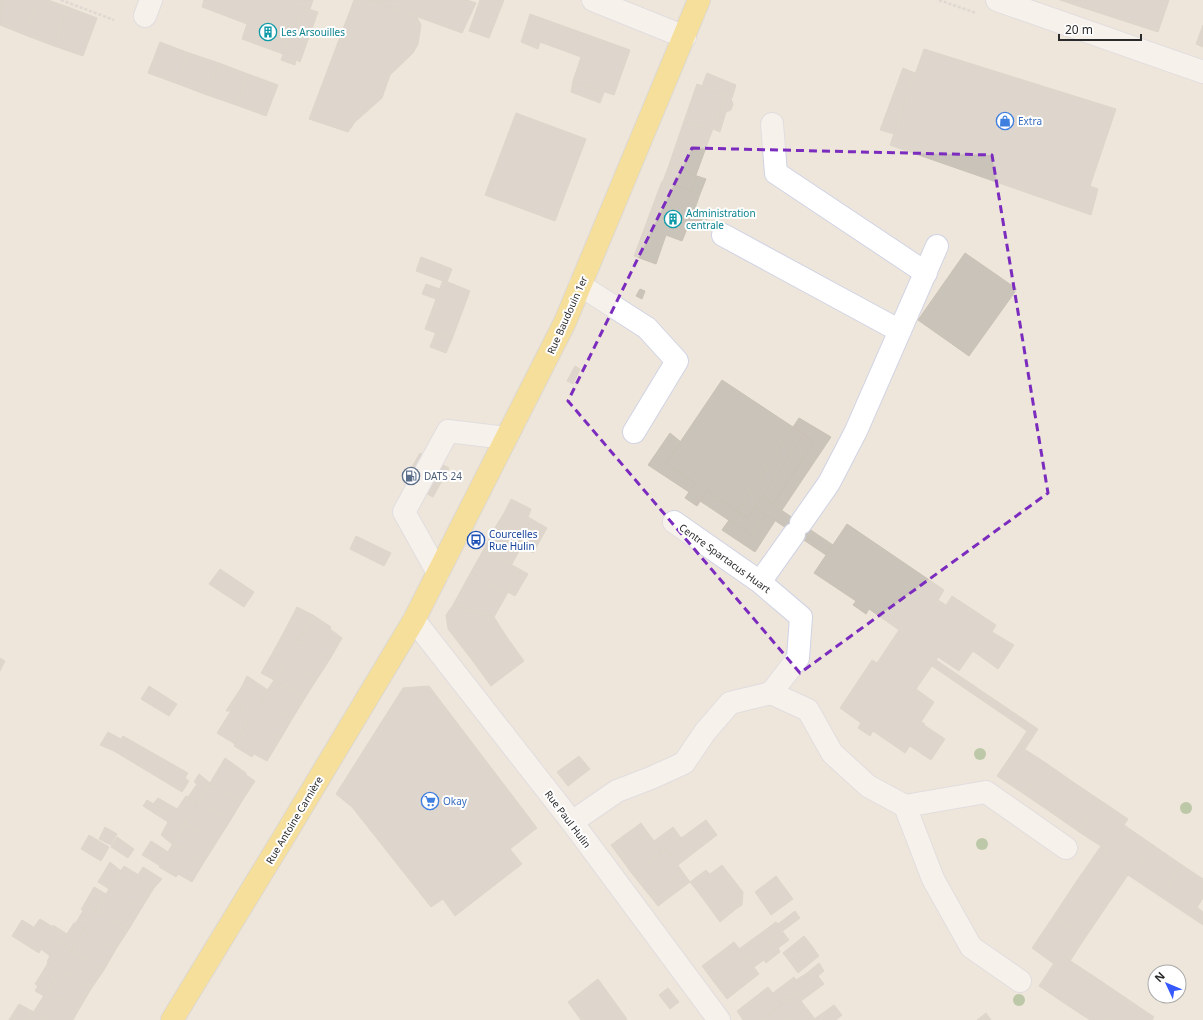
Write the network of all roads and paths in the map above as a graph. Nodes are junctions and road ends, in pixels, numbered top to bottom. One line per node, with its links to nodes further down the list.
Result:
1 (61, 0): 5 (path)
2 (593, 0): 6 (street)
3 (700, 0): 6 (main road, Rue Baudouin 1er)
4 (997, 0): 7 (street)
5 (114, 20)
6 (684, 37): 12 (main road, Rue Baudouin 1er)
7 (1203, 72)
8 (772, 124): 11 (street)
9 (724, 235): 13 (street)
10 (938, 246): 11 (street)
11 (926, 273): 13 (street)
12 (580, 285): 14 (street); 15 (main road, Rue Baudouin 1er)
13 (900, 330): 18 (street)
14 (634, 432)
15 (506, 438): 17 (main road, Rue Baudouin 1er); 17 (street)
16 (674, 522): 18 (street, Centre Spartacus Huart)
17 (438, 572): 19 (main road, Rue Baudouin 1er)
18 (760, 582): 20 (street, Centre Spartacus Huart)
19 (414, 620): 22 (street, Rue Paul Hulin); 25 (main road, Rue Antoine Carnière)
20 (771, 693): 21 (street); 22 (street)
21 (905, 806): 23 (street); 24 (street)
22 (572, 822): 26 (street, Rue Paul Hulin)
23 (1066, 848)
24 (1020, 981)
25 (172, 1020)
26 (720, 1020)

